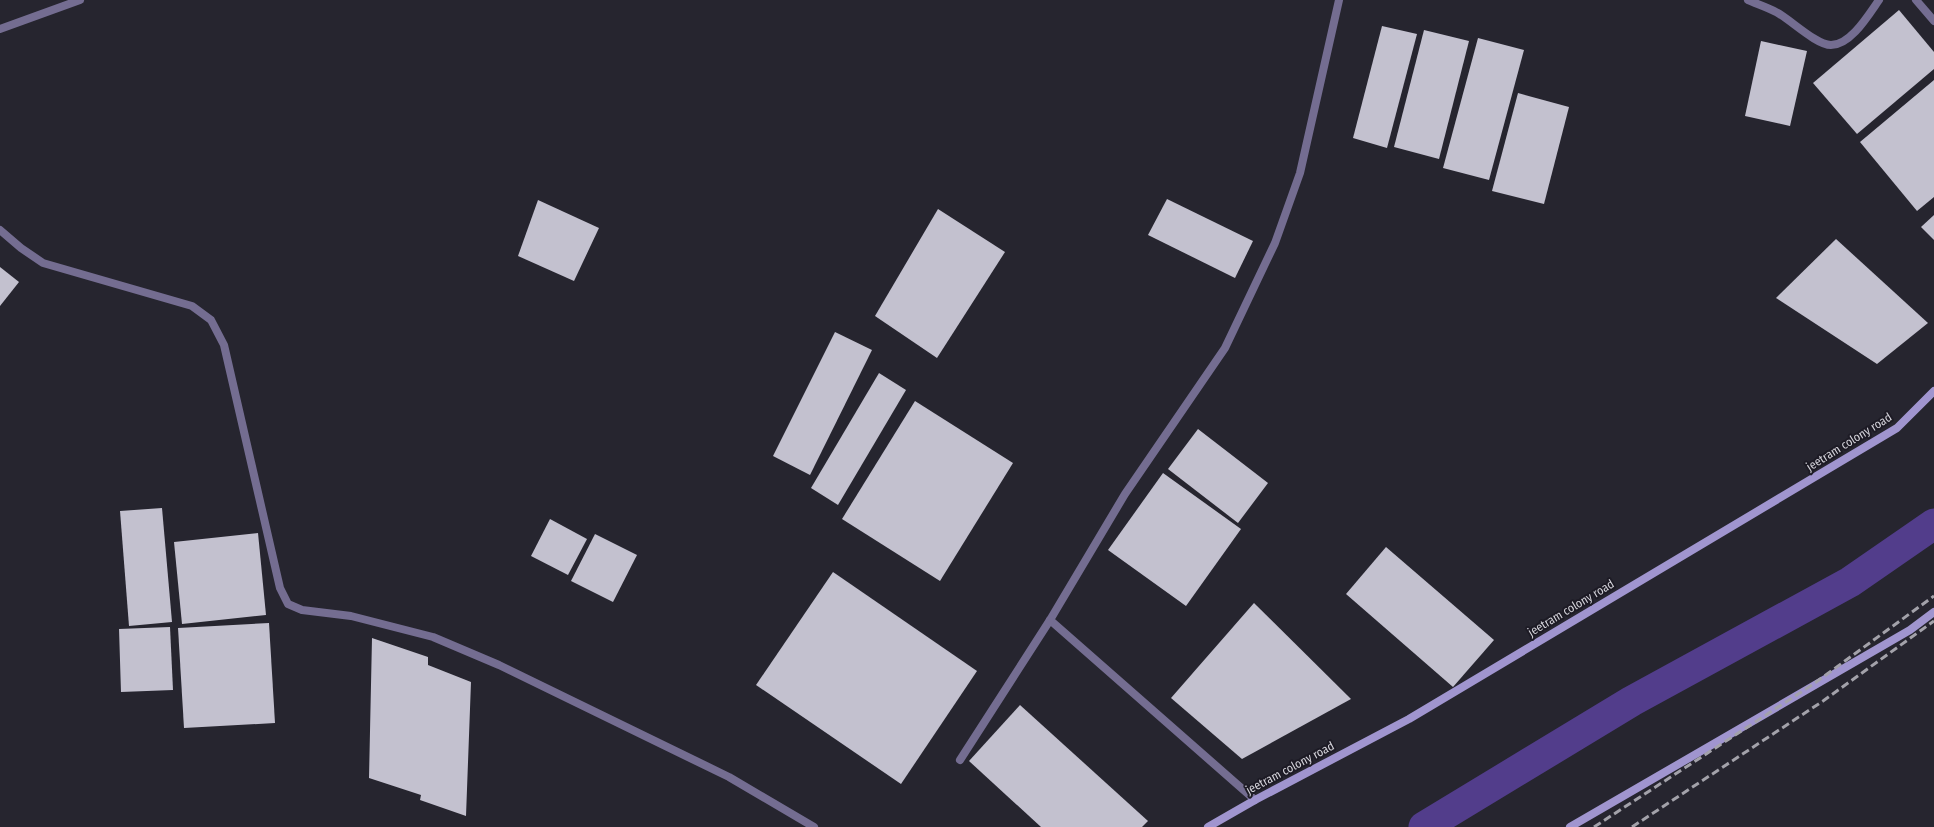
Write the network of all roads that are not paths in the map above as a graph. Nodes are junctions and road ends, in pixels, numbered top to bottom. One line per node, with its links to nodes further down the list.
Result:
1 (80, 0): 7 (street)
2 (1339, 0): 11 (street)
3 (1748, 0): 4 (street)
4 (1879, 0)
5 (1916, 0): 6 (street)
6 (1934, 21)
7 (0, 29)
8 (0, 230): 14 (street)
9 (1934, 391): 13 (street, jeetram colony road)
10 (1934, 612): 16 (street)
11 (1050, 620): 12 (street); 13 (street)
12 (960, 760)
13 (1255, 800): 15 (street, jeetram colony road)
14 (814, 827)
15 (1208, 827)
16 (1570, 827)

